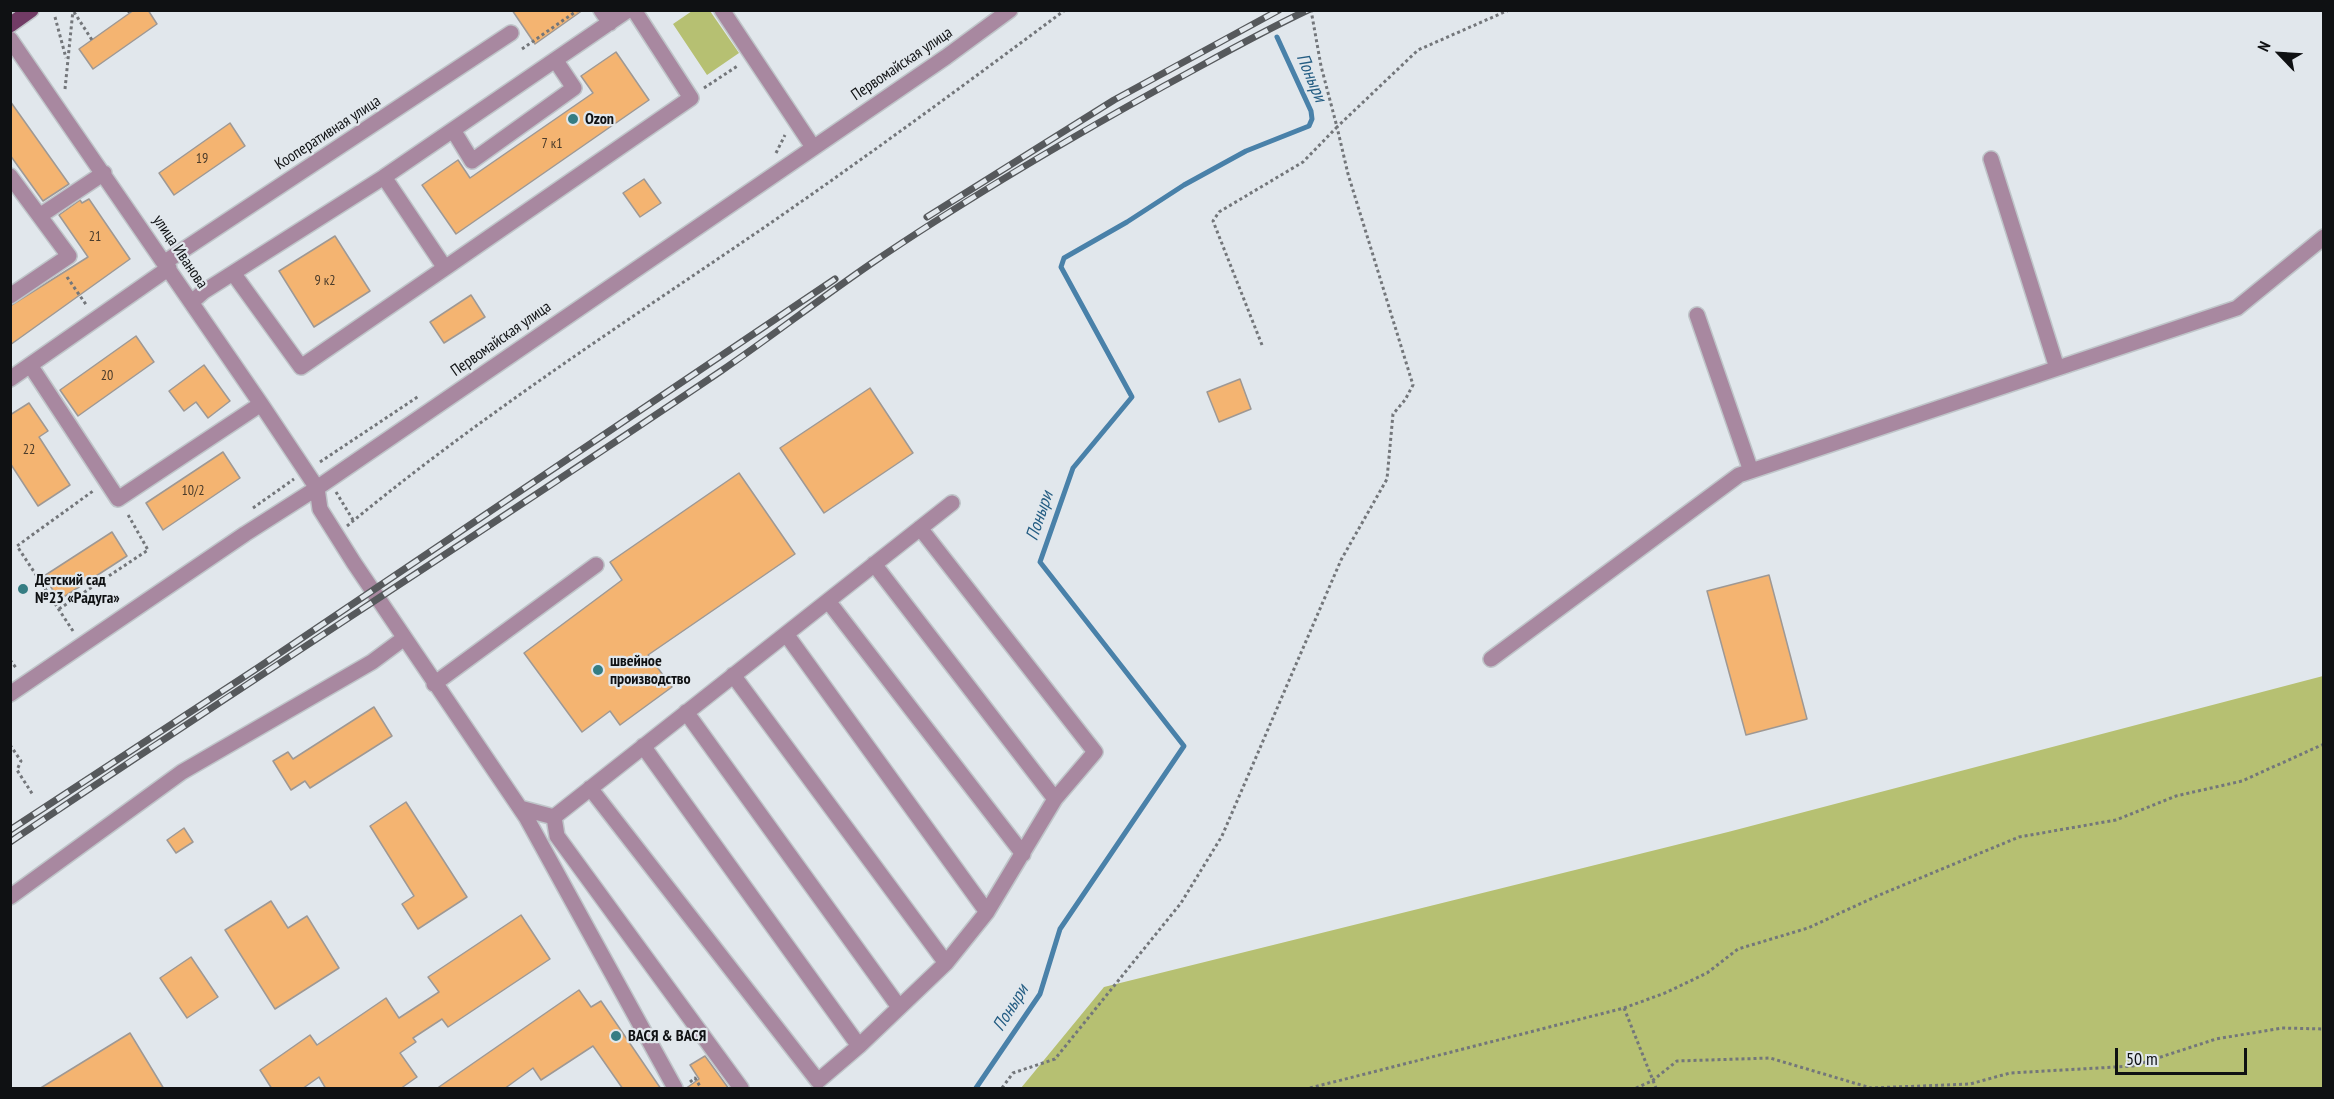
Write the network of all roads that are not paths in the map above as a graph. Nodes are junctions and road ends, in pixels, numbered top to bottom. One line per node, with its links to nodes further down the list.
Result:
1 (31, 10): 7 (main road)
2 (628, 10): 6 (street)
3 (634, 10): 20 (street)
4 (722, 10): 12 (street)
5 (1010, 10): 12 (street, Первомайская улица)
6 (605, 17): 10 (street)
7 (10, 25)
8 (511, 33): 19 (street, Кооперативная улица)
9 (10, 39): 14 (street, улица Иванова)
10 (555, 61): 11 (street); 11 (street)
11 (453, 130): 16 (street)
12 (813, 147): 30 (street, Первомайская улица)
13 (1991, 159): 26 (street)
14 (104, 172): 17 (street); 19 (street, улица Иванова)
15 (10, 176): 17 (street)
16 (384, 177): 20 (street); 21 (street)
17 (41, 215): 22 (street)
18 (2324, 237): 26 (street)
19 (167, 265): 23 (street, улица Иванова); 25 (street, Кооперативная улица)
20 (445, 268): 21 (street)
21 (233, 273): 23 (street)
22 (10, 296)
23 (192, 302): 28 (street, улица Иванова)
24 (1697, 315): 29 (street)
25 (30, 365): 27 (street, Кооперативная улица); 28 (street)
26 (2057, 368): 29 (street)
27 (10, 378)
28 (261, 404): 30 (street, улица Иванова)
29 (1751, 471): 38 (street)
30 (317, 488): 37 (street, улица Иванова); 41 (street, Первомайская улица)
31 (952, 503): 32 (street)
32 (920, 528): 33 (street); 45 (street)
33 (874, 564): 35 (street); 45 (street)
34 (596, 565): 40 (street)
35 (828, 601): 36 (street); 48 (street)
36 (786, 634): 39 (street); 50 (street)
37 (403, 639): 40 (street, улица Иванова); 49 (street)
38 (1491, 659)
39 (733, 675): 42 (street); 51 (street)
40 (434, 684): 46 (street, улица Иванова)
41 (10, 694)
42 (686, 712): 43 (street); 52 (street)
43 (643, 746): 44 (street); 53 (street)
44 (590, 788): 47 (street); 53 (street)
45 (1055, 798): 48 (street)
46 (520, 808): 47 (street); 54 (street, улица Иванова)
47 (554, 816): 55 (street)
48 (1023, 854): 50 (street)
49 (10, 897)
50 (987, 912): 51 (street)
51 (946, 963): 52 (street)
52 (899, 1007): 53 (street)
53 (859, 1046)
54 (670, 1087)
55 (741, 1089)

